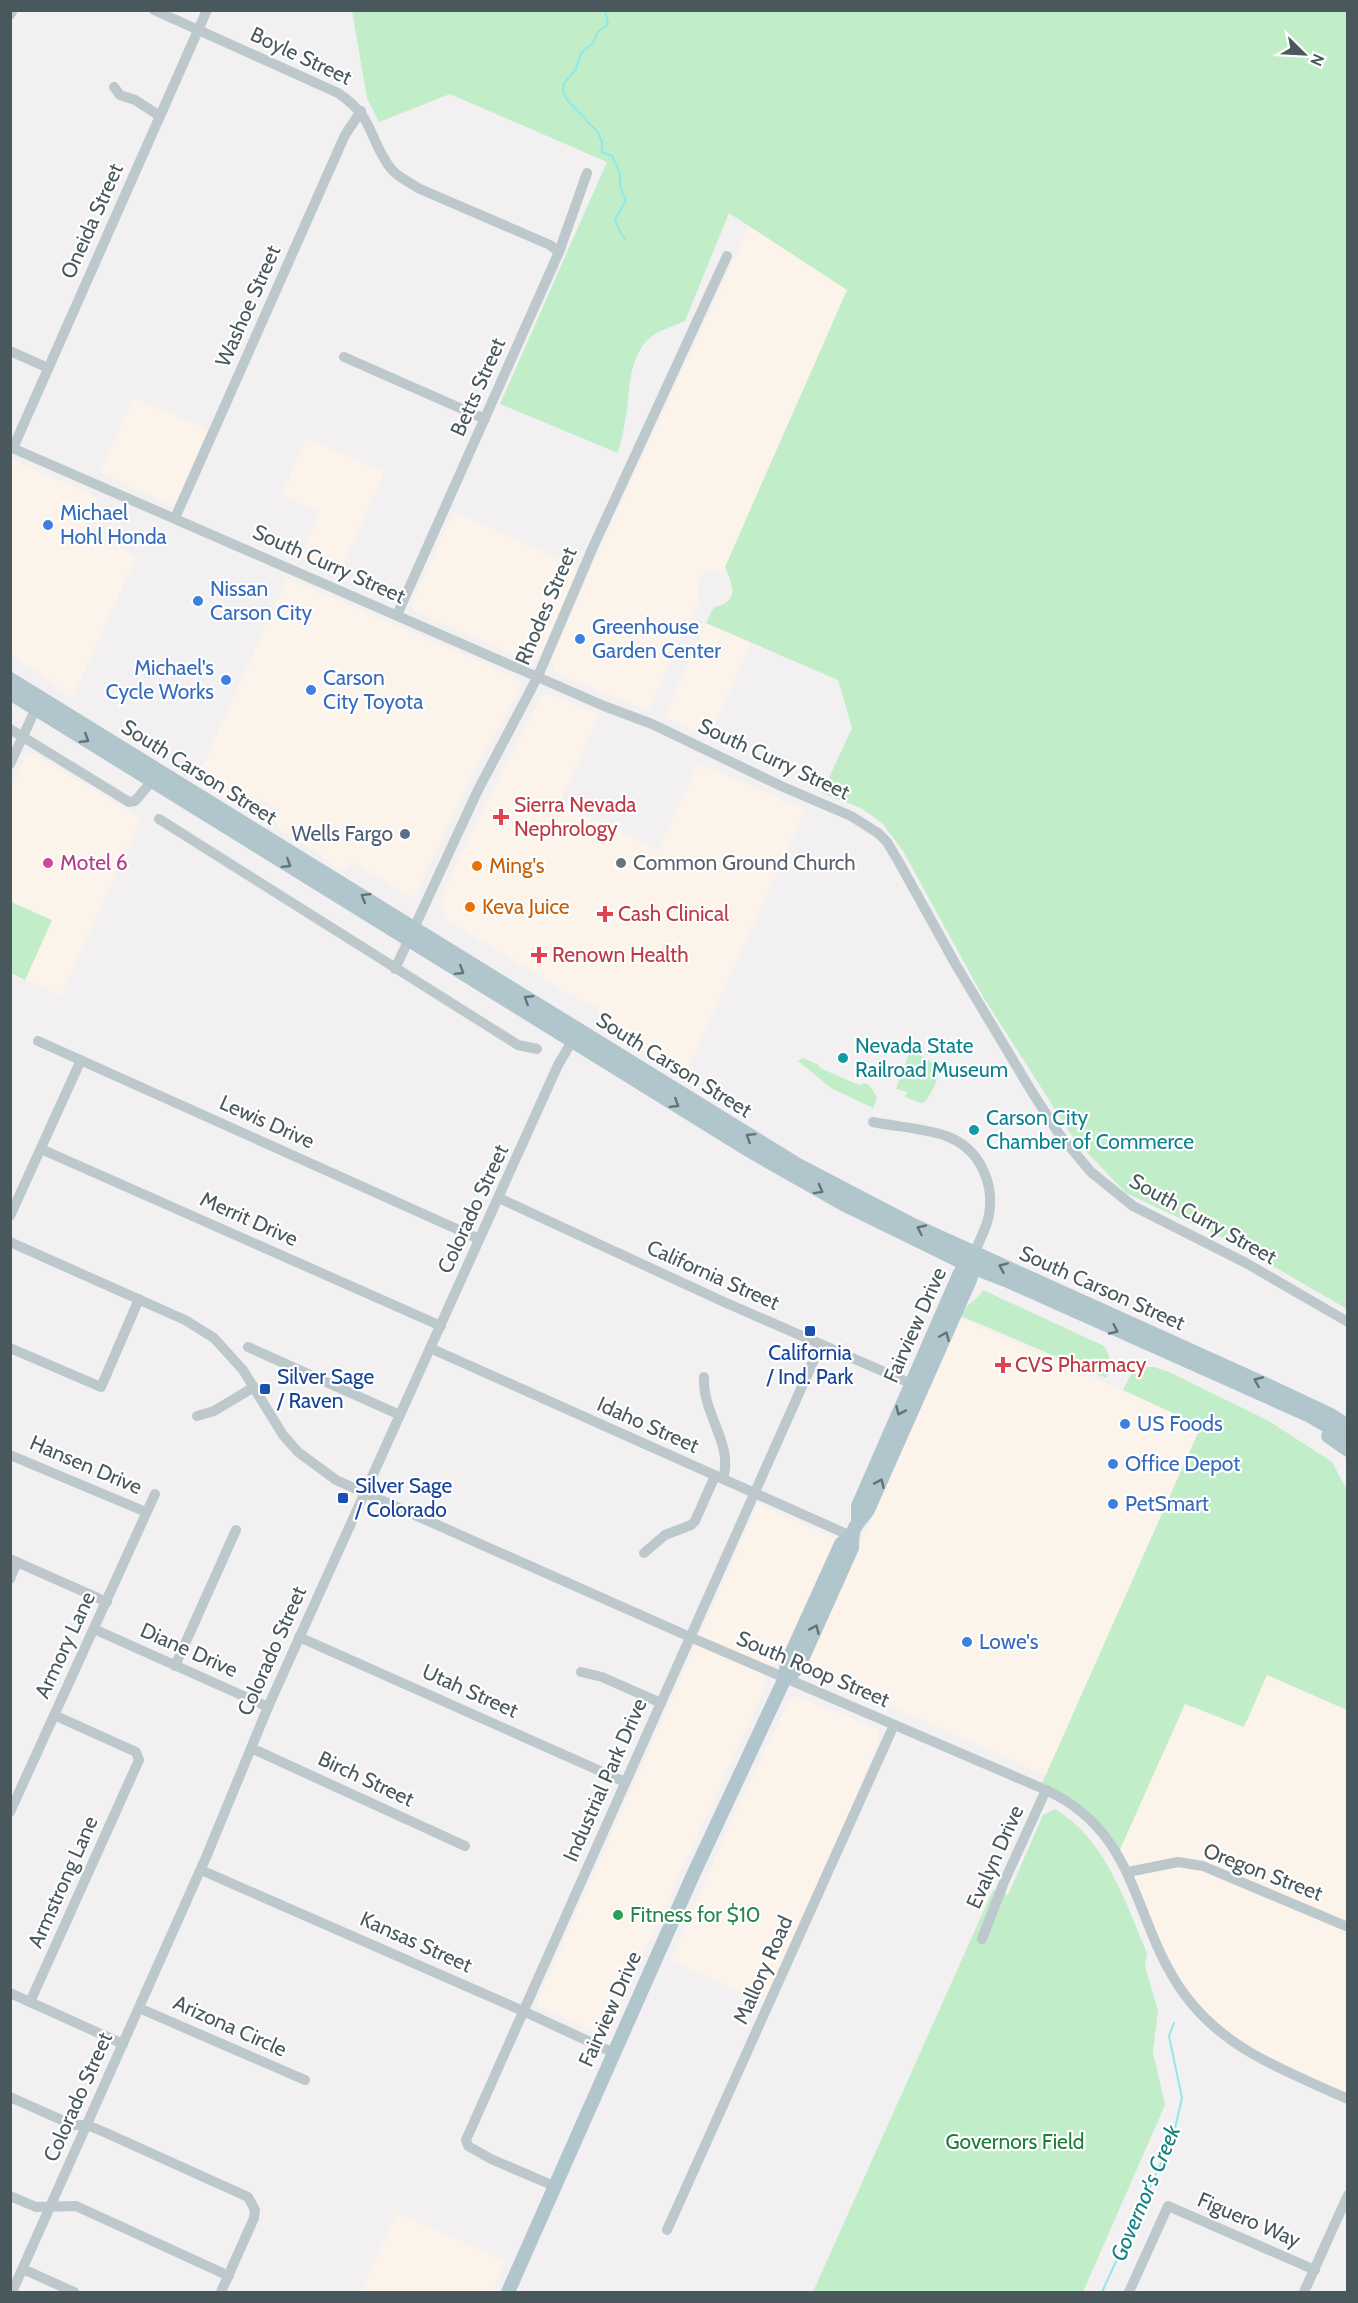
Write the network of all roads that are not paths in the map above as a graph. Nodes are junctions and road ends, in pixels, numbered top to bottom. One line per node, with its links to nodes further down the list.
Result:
1 (13, 10): 4 (street)
2 (154, 10): 5 (street, Boyle Street)
3 (207, 10): 5 (street, Oneida Street)
4 (10, 15)
5 (198, 30): 7 (street, Boyle Street); 8 (street, Oneida Street)
6 (114, 87): 8 (street)
7 (361, 111): 10 (street, Boyle Street); 17 (street, Washoe Street)
8 (160, 116): 14 (street, Oneida Street)
9 (587, 173): 10 (street, Betts Street)
10 (559, 252): 15 (street, Betts Street)
11 (727, 256): 19 (street, Rhodes Street)
12 (10, 351): 14 (street)
13 (344, 357): 15 (street)
14 (48, 368): 16 (street, Oneida Street)
15 (485, 418): 18 (street, Betts Street)
16 (12, 448): 17 (street, South Curry Street)
17 (175, 518): 18 (street, South Curry Street)
18 (397, 615): 19 (street, South Curry Street)
19 (538, 676): 28 (street, Rhodes Street); 42 (street, South Curry Street)
20 (10, 679): 22 (main road, South Carson Street)
21 (10, 693): 22 (main road, South Carson Street)
22 (38, 703): 24 (street); 26 (main road, South Carson Street)
23 (10, 729): 24 (street)
24 (22, 736): 25 (street); 26 (street)
25 (10, 764)
26 (157, 777): 28 (main road, South Carson Street)
27 (159, 819): 29 (street)
28 (412, 934): 29 (street, Rhodes Street); 30 (main road, South Carson Street)
29 (395, 969): 32 (street)
30 (575, 1036): 36 (street, Colorado Street); 40 (main road, South Carson Street)
31 (38, 1041): 33 (street, Lewis Drive)
32 (537, 1049)
33 (81, 1060): 35 (street); 38 (street, Lewis Drive)
34 (873, 1122): 40 (street)
35 (41, 1149): 37 (street); 43 (street, Merrit Drive)
36 (499, 1198): 38 (street, Colorado Street); 45 (street, California Street)
37 (10, 1216)
38 (479, 1239): 43 (street, Colorado Street)
39 (10, 1242): 41 (street, South Roop Street)
40 (971, 1262): 44 (main road, South Carson Street); 50 (main road, Fairview Drive); 64 (main road, Fairview Drive, one-way to 40)
41 (139, 1299): 47 (street); 51 (street, South Roop Street)
42 (1347, 1322)
43 (441, 1326): 48 (street, Colorado Street)
44 (1138, 1334): 52 (main road, South Carson Street); 55 (main road, South Carson Street, one-way to 44)
45 (821, 1344): 50 (street, California Street); 61 (street, Industrial Park Drive)
46 (248, 1347): 53 (street)
47 (10, 1348)
48 (430, 1348): 53 (street, Colorado Street); 59 (street, Idaho Street)
49 (704, 1377): 59 (street)
50 (912, 1384): 64 (main road, Fairview Drive, one-way to 64)
51 (254, 1387): 54 (street); 60 (street, South Roop Street)
52 (1255, 1392): 56 (main road, South Carson Street); 57 (main road)
53 (400, 1415): 60 (street, Colorado Street)
54 (197, 1416)
55 (1347, 1426)
56 (1347, 1438)
57 (1347, 1450)
58 (10, 1455): 63 (street, Hansen Drive)
59 (719, 1478): 61 (street, Idaho Street); 67 (street)
60 (365, 1493): 72 (street, Colorado Street); 73 (street, South Roop Street)
61 (754, 1493): 66 (street, Idaho Street); 73 (street, Industrial Park Drive)
62 (155, 1494): 63 (street, Armory Lane)
63 (146, 1512): 70 (street, Armory Lane)
64 (858, 1519): 66 (main road, Fairview Drive)
65 (236, 1530): 74 (street)
66 (851, 1536): 76 (main road, Fairview Drive)
67 (644, 1553)
68 (14, 1560): 69 (street); 70 (street)
69 (10, 1579)
70 (107, 1602): 71 (street, Armory Lane)
71 (94, 1629): 74 (street, Diane Drive); 79 (street, Armory Lane)
72 (299, 1637): 78 (street, Colorado Street); 82 (street, Utah Street)
73 (690, 1637): 76 (street, South Roop Street); 77 (street, Industrial Park Drive)
74 (175, 1666): 78 (street, Diane Drive)
75 (581, 1672): 77 (street)
76 (785, 1678): 80 (street, South Roop Street); 95 (main road, Fairview Drive)
77 (661, 1703): 82 (street, Industrial Park Drive)
78 (268, 1707): 81 (street, Colorado Street)
79 (54, 1715): 84 (street, Armory Lane); 91 (street, Armstrong Lane)
80 (894, 1725): 83 (street, South Roop Street); 104 (street, Mallory Road)
81 (250, 1748): 85 (street, Birch Street); 86 (street, Colorado Street)
82 (625, 1782): 93 (street, Industrial Park Drive)
83 (1046, 1790): 87 (street, South Roop Street); 89 (street, Evalyn Drive)
84 (10, 1812)
85 (465, 1846)
86 (201, 1870): 92 (street, Colorado Street); 93 (street, Kansas Street)
87 (1128, 1872): 88 (street, Oregon Street); 98 (street, South Roop Street)
88 (1347, 1927)
89 (982, 1940)
90 (10, 1993): 91 (street)
91 (30, 2002): 94 (street)
92 (139, 2008): 94 (street, Colorado Street); 96 (street, Arizona Circle)
93 (523, 2011): 95 (street, Kansas Street); 100 (street, Industrial Park Drive)
94 (123, 2044): 99 (street, Colorado Street)
95 (614, 2053): 100 (main road, Fairview Drive)
96 (304, 2080)
97 (10, 2097): 99 (street)
98 (1347, 2099)
99 (87, 2125): 103 (street, Colorado Street); 107 (street)
100 (554, 2186): 112 (main road, Fairview Drive)
101 (1347, 2195): 106 (street)
102 (10, 2196): 103 (street)
103 (51, 2205): 105 (street, Colorado Street); 107 (street)
104 (667, 2230)
105 (23, 2269): 109 (street, Colorado Street); 110 (street)
106 (1315, 2270): 108 (street, Figuero Way); 114 (street)
107 (229, 2276): 111 (street)
108 (1130, 2290): 113 (street)
109 (12, 2292)
110 (74, 2292)
111 (221, 2292)
112 (508, 2292)
113 (1143, 2292)
114 (1304, 2292)

